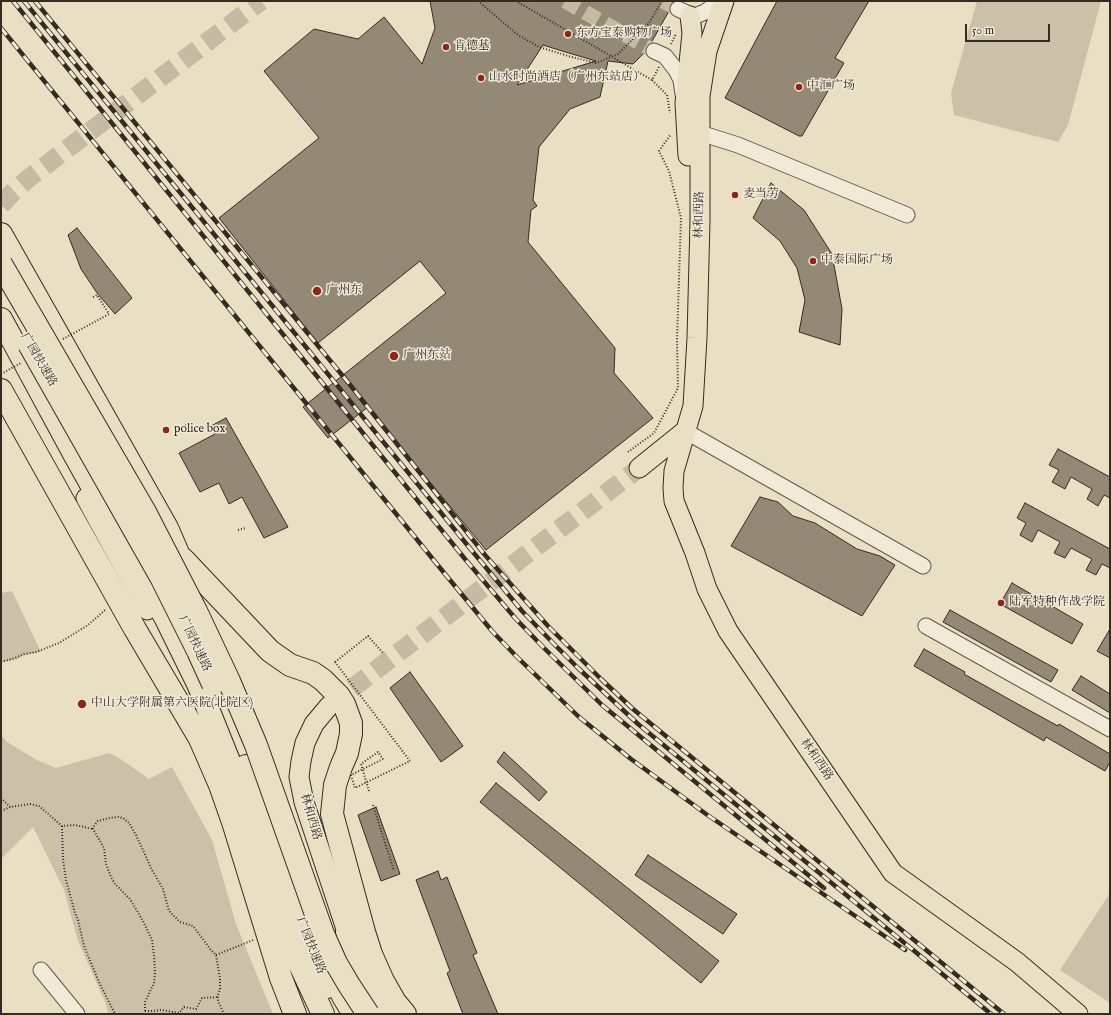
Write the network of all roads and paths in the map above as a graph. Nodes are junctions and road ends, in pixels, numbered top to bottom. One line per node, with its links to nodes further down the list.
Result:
1 (478, 1): 8 (path)
2 (516, 1): 8 (path)
3 (662, 1): 8 (path)
4 (717, 1): 6 (street)
5 (724, 1): 7 (main road, 林和西路)
6 (684, 12): 9 (main road, 林和西路)
7 (712, 35): 9 (street); 12 (main road, 林和西路)
8 (612, 57): 10 (path)
9 (689, 58): 11 (main road, 林和西路); 11 (street)
10 (652, 80)
11 (685, 103): 25 (main road, 林和西路)
12 (700, 133): 14 (street); 25 (main road, 林和西路)
13 (669, 171): 26 (path)
14 (907, 215)
15 (1, 234): 30 (highway)
16 (1, 264): 63 (highway, 广园快速路, bridge)
17 (1, 294): 61 (highway, 广园快速路, bridge)
18 (94, 297): 19 (path)
19 (109, 314)
20 (1, 319): 39 (highway)
21 (1, 390): 39 (highway)
22 (42, 416): 33 (main road)
23 (188, 424): 24 (path)
24 (178, 430)
25 (685, 431): 27 (main road); 31 (street); 69 (main road, 林和西路)
26 (628, 452)
27 (639, 468)
28 (246, 528): 29 (path)
29 (238, 530)
30 (179, 554): 45 (highway); 53 (highway)
31 (923, 566)
32 (107, 608): 36 (path)
33 (147, 610): 39 (highway)
34 (926, 626): 38 (street)
35 (382, 653): 40 (path, bridge)
36 (1, 662)
37 (329, 706): 49 (main road, 林和西路)
38 (1110, 729)
39 (213, 747): 50 (highway); 60 (highway)
40 (369, 790)
41 (1, 798): 43 (path)
42 (373, 804): 48 (path)
43 (10, 807): 44 (path); 46 (path)
44 (1, 811)
45 (332, 814): 67 (highway); 68 (highway)
46 (62, 826): 47 (path); 57 (path)
47 (93, 829): 51 (path); 55 (path)
48 (394, 871)
49 (347, 932): 65 (highway); 66 (highway)
50 (268, 936): 51 (path); 59 (highway)
51 (216, 955): 54 (path)
52 (41, 970): 56 (street)
53 (331, 973): 62 (highway); 64 (highway)
54 (218, 996): 55 (path); 58 (path)
55 (145, 1012)
56 (77, 1014)
57 (115, 1014)
58 (224, 1014)
59 (295, 1014)
60 (323, 1014)
61 (342, 1014)
62 (354, 1014)
63 (368, 1014)
64 (374, 1014)
65 (386, 1014)
66 (401, 1014)
67 (405, 1014)
68 (417, 1014)
69 (1078, 1014)

